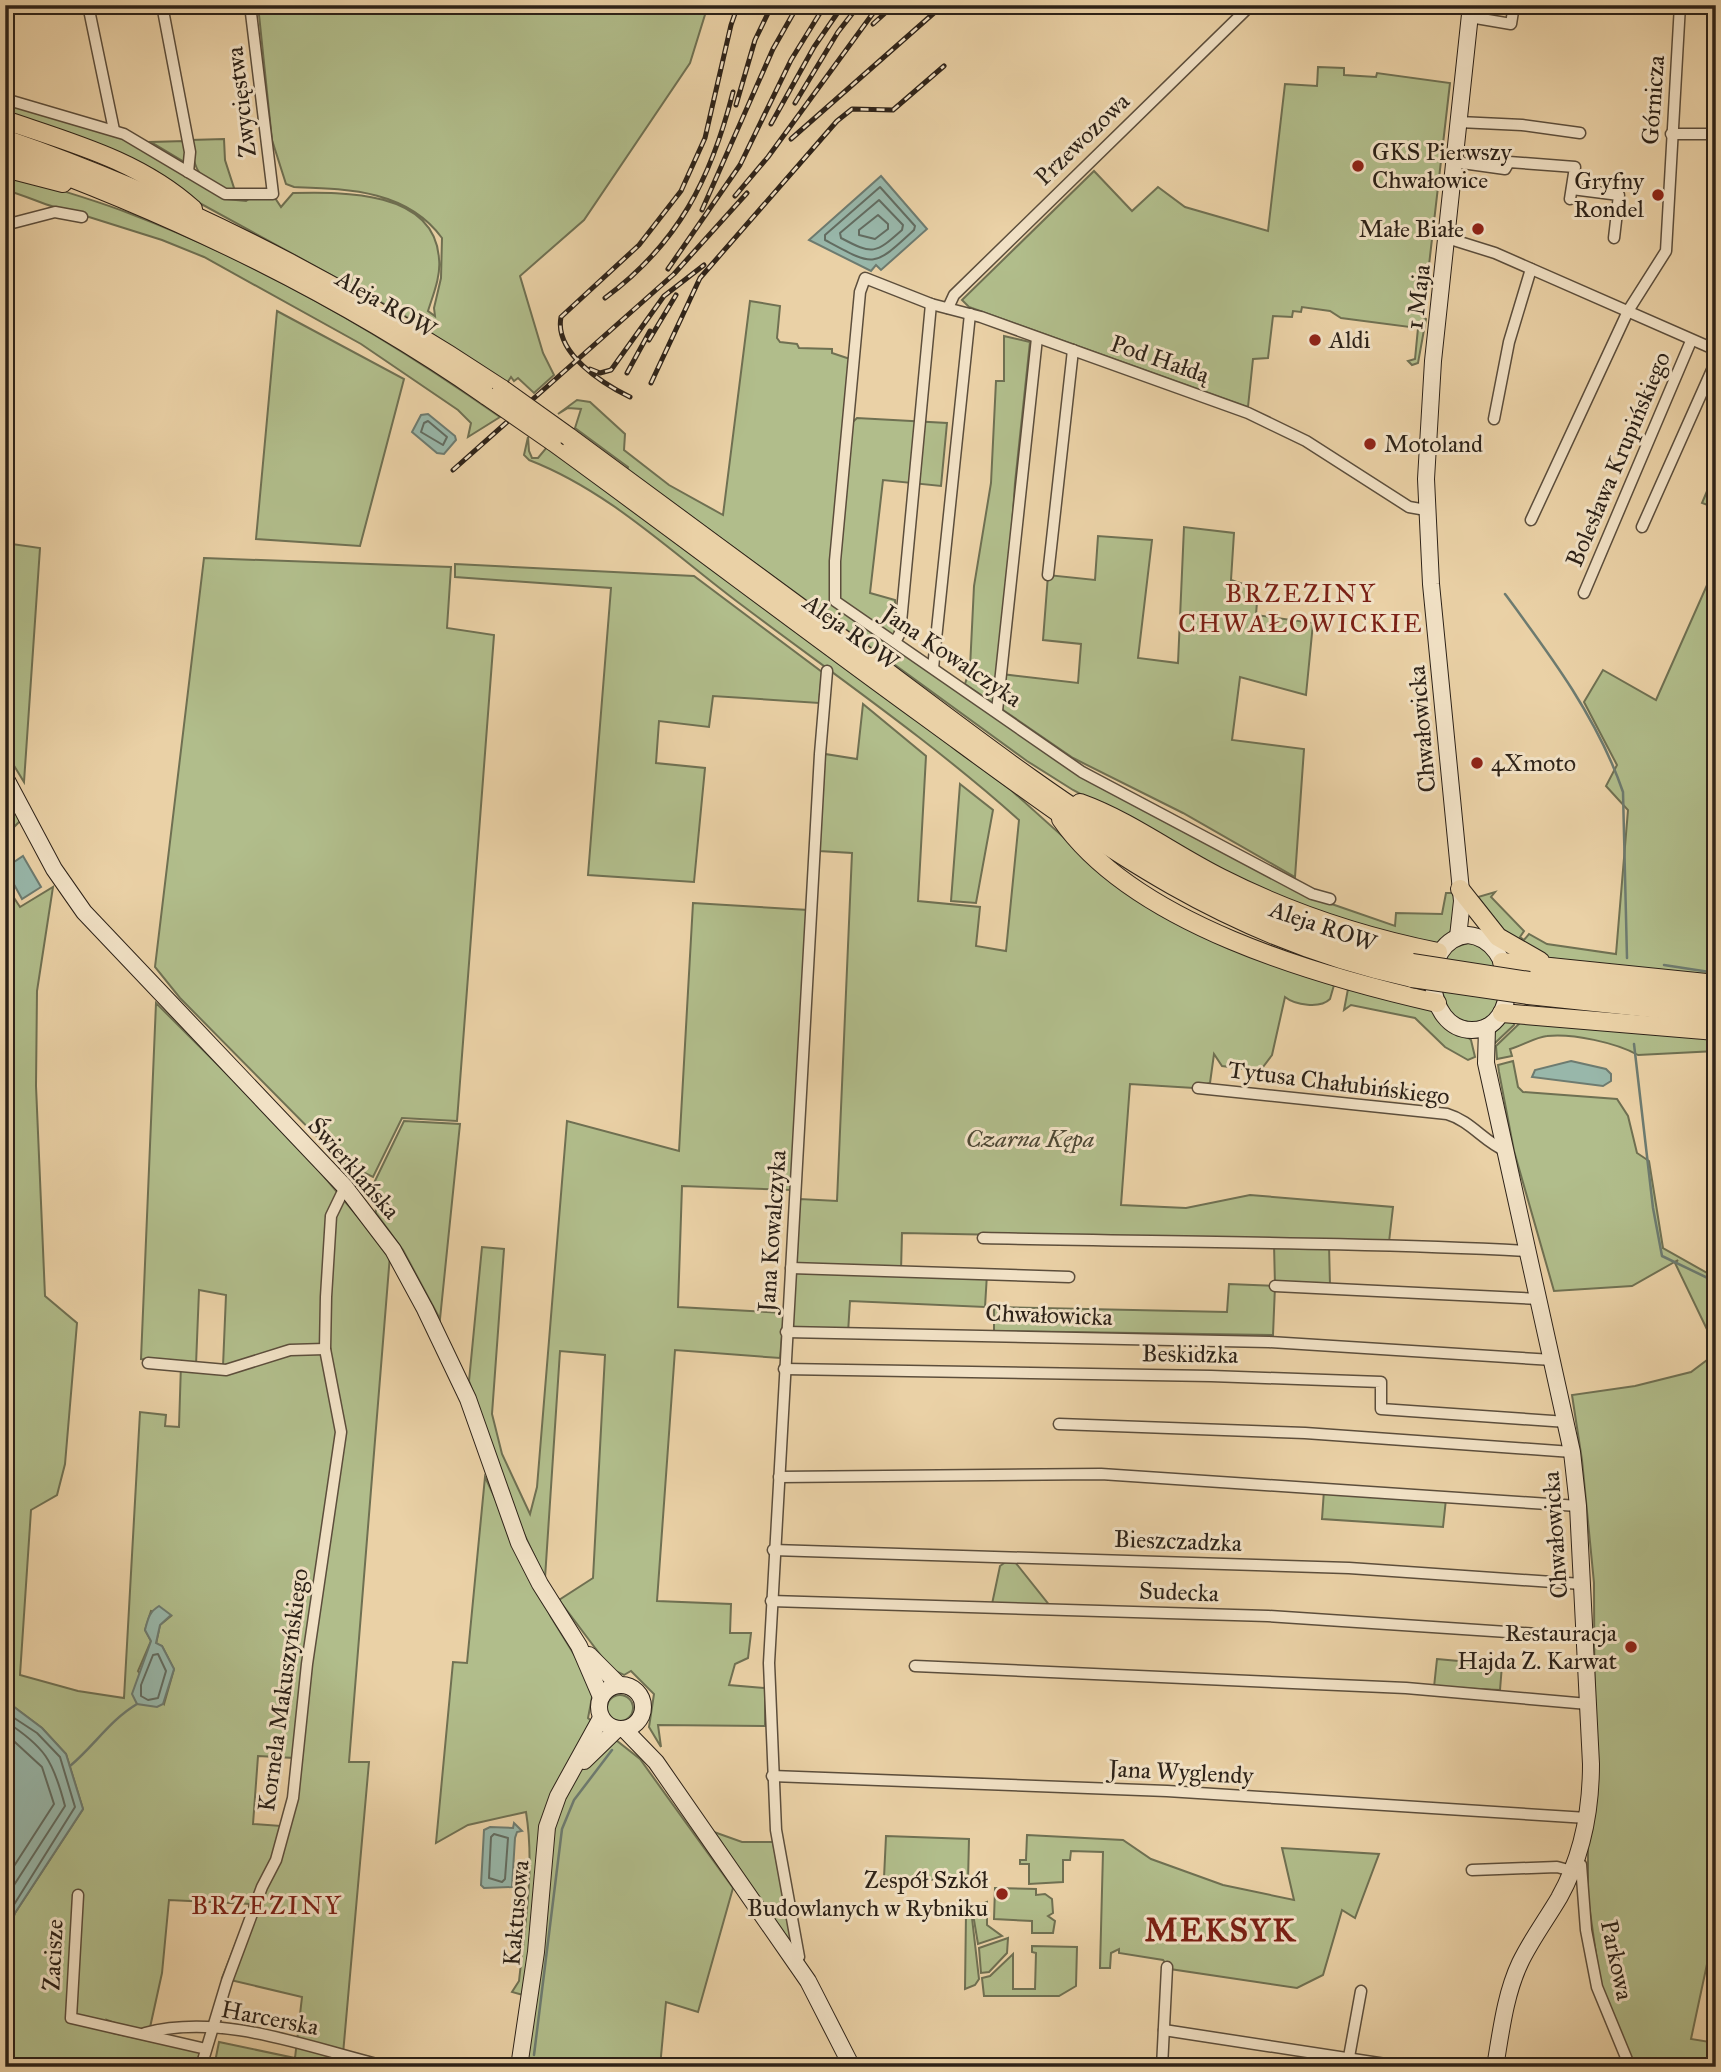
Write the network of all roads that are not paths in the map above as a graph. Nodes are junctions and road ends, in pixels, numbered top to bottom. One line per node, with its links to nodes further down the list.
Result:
1 (88, 5): 11 (street)
2 (162, 5): 19 (street)
3 (250, 5): 19 (street, Zwycięstwa)
4 (1251, 5): 29 (street, Przewozowa)
5 (1514, 5): 7 (street)
6 (1680, 5): 13 (street, Górnicza)
7 (1471, 11): 10 (main road, 1 Maja)
8 (5, 99): 11 (street)
9 (5, 120): 22 (main road)
10 (1459, 122): 12 (street); 17 (main road, 1 Maja)
11 (114, 130): 19 (street)
12 (1580, 133)
13 (1671, 134): 14 (street); 30 (street, Górnicza)
14 (1716, 134)
15 (5, 139): 22 (main road, Aleja ROW)
16 (5, 153): 20 (main road, Aleja ROW)
17 (1455, 162): 24 (main road, 1 Maja); 25 (street)
18 (5, 168): 20 (main road)
19 (188, 172)
20 (116, 196): 37 (main road, Aleja ROW)
21 (82, 217): 23 (street)
22 (206, 221): 37 (main road, Aleja ROW)
23 (5, 225)
24 (1447, 238): 26 (street, Bolesława Krupińskiego); 39 (main road, 1 Maja)
25 (1614, 238)
26 (1531, 268): 30 (street, Bolesława Krupińskiego); 38 (street)
27 (865, 278): 28 (street, Pod Hałdą); 44 (street, Jana Kowalczyka)
28 (931, 304): 29 (street, Pod Hałdą); 44 (street)
29 (948, 308): 31 (street, Pod Hałdą)
30 (1628, 312): 33 (street, Bolesława Krupińskiego); 40 (street, Bolesława Krupińskiego)
31 (970, 314): 32 (street, Pod Hałdą); 45 (street)
32 (1037, 338): 34 (street, Pod Hałdą); 47 (street)
33 (1691, 341): 35 (street, Bolesława Krupińskiego); 43 (street, Bolesława Krupińskiego)
34 (1073, 350): 39 (street, Pod Hałdą); 42 (street)
35 (1716, 350)
36 (1716, 360): 41 (street, Bolesława Krupińskiego)
37 (495, 393): 49 (main road, Aleja ROW, bridge)
38 (1494, 418)
39 (1426, 510): 50 (main road, Chwałowicka)
40 (1531, 520)
41 (1643, 527)
42 (1048, 575)
43 (1584, 593)
44 (895, 642): 45 (street, Jana Kowalczyka)
45 (933, 668): 47 (street, Jana Kowalczyka)
46 (827, 671): 71 (street, Jana Kowalczyka)
47 (997, 711): 51 (street, Jana Kowalczyka)
48 (5, 777): 68 (main road, Świerklańska)
49 (1055, 801): 53 (main road); 57 (main road, Aleja ROW, bridge); 59 (main road)
50 (1461, 895): 52 (main road, Chwałowicka); 55 (main road)
51 (1331, 899)
52 (1465, 936): 53 (main road); 54 (main road)
53 (1438, 952): 59 (main road)
54 (1502, 962): 55 (main road); 60 (main road)
55 (1553, 967): 56 (main road)
56 (1716, 984)
57 (1529, 988): 58 (main road, Aleja ROW); 61 (main road, Aleja ROW)
58 (1716, 1000)
59 (1437, 1003): 63 (main road)
60 (1502, 1013): 62 (main road); 64 (main road)
61 (1716, 1015)
62 (1487, 1027): 63 (main road); 65 (main road, Chwałowicka)
63 (1469, 1030): 65 (main road, Chwałowicka)
64 (1716, 1031)
65 (1486, 1063): 67 (main road, Chwałowicka)
66 (1198, 1088): 67 (street, Tytusa Chałubińskiego)
67 (1506, 1151): 70 (main road, Chwałowicka)
68 (345, 1187): 77 (street, Kornela Makuszyńskiego); 90 (main road, Świerklańska)
69 (983, 1238): 70 (street)
70 (1528, 1251): 74 (main road, Chwałowicka)
71 (791, 1268): 72 (street); 75 (street, Jana Kowalczyka)
72 (1069, 1277)
73 (1275, 1286): 74 (street)
74 (1539, 1299): 78 (main road, Chwałowicka)
75 (786, 1332): 76 (street, Jana Kowalczyka); 80 (street, Jana Kowalczyka)
76 (964, 1336): 78 (street, Chwałowicka)
77 (325, 1349): 79 (street); 109 (street, Kornela Makuszyńskiego)
78 (1553, 1360): 81 (main road, Chwałowicka)
79 (148, 1363)
80 (784, 1369): 81 (street, Beskidzka); 84 (street, Jana Kowalczyka)
81 (1567, 1422): 83 (main road, Chwałowicka)
82 (1059, 1424): 83 (street)
83 (1572, 1452): 85 (main road, Chwałowicka)
84 (779, 1477): 85 (street); 86 (street, Jana Kowalczyka)
85 (1578, 1506): 87 (main road, Chwałowicka)
86 (773, 1550): 87 (street, Bieszczadzka); 88 (street, Jana Kowalczyka)
87 (1582, 1584): 89 (main road, Chwałowicka)
88 (771, 1601): 89 (street, Sudecka); 100 (street, Jana Kowalczyka)
89 (1584, 1637): 94 (main road, Chwałowicka)
90 (579, 1646): 92 (main road, Świerklańska); 93 (main road, Świerklańska)
91 (915, 1666): 94 (street)
92 (619, 1685): 93 (main road); 96 (main road)
93 (601, 1697): 95 (main road)
94 (1588, 1704): 101 (main road, Chwałowicka)
95 (601, 1718): 97 (main road); 99 (main road, Kaktusowa)
96 (639, 1721): 97 (main road); 98 (main road)
97 (620, 1729): 98 (main road); 99 (main road, Kaktusowa)
98 (656, 1762): 105 (main road)
99 (575, 1770): 116 (main road, Kaktusowa)
100 (772, 1776): 101 (street, Jana Wyglendy); 105 (street, Jana Kowalczyka)
101 (1587, 1818): 102 (main road, Chwałowicka)
102 (1574, 1867): 103 (street); 120 (main road, Chwałowicka); 121 (street, Parkowa)
103 (1472, 1870)
104 (78, 1895): 108 (street, Zacisze)
105 (794, 1962): 117 (main road)
106 (1167, 1967): 110 (street)
107 (1361, 1991): 113 (street)
108 (71, 2018): 111 (street, Harcerska)
109 (212, 2027): 111 (street, Harcerska); 112 (street, Kornela Makuszyńskiego); 115 (street, Harcerska)
110 (1164, 2030): 113 (street); 118 (street)
111 (142, 2034): 112 (street, Harcerska)
112 (206, 2049): 114 (street, Kornela Makuszyńskiego)
113 (1344, 2060): 119 (street)
114 (201, 2067)
115 (389, 2067)
116 (519, 2067)
117 (852, 2067)
118 (1162, 2067)
119 (1405, 2067)
120 (1495, 2067)
121 (1630, 2067)

